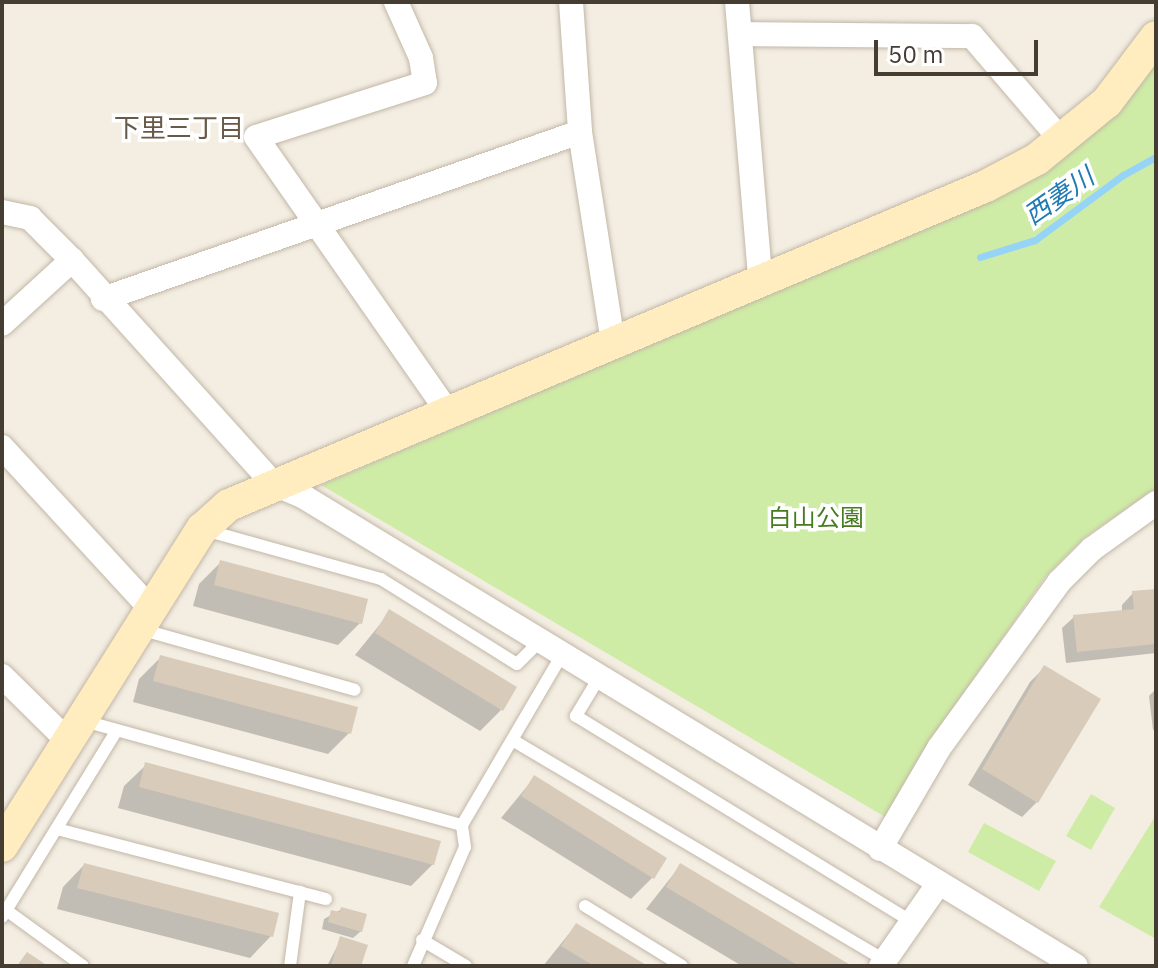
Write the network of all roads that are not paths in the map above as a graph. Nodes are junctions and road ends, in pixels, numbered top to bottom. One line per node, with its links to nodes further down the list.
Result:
1 (396, 2): 9 (street)
2 (571, 2): 6 (street)
3 (737, 2): 4 (street)
4 (740, 34): 7 (street); 11 (street)
5 (1156, 37): 7 (street)
6 (580, 132): 9 (street); 14 (street)
7 (1061, 140): 11 (street)
8 (2, 212): 10 (street)
9 (316, 227): 12 (street); 15 (street)
10 (72, 260): 12 (street); 13 (street)
11 (760, 277): 14 (street)
12 (103, 299): 17 (street)
13 (2, 324)
14 (613, 342): 15 (street)
15 (448, 412): 17 (street)
16 (2, 447): 20 (street)
17 (274, 484): 19 (street); 21 (street)
18 (1156, 503): 32 (street)
19 (202, 529): 20 (street); 21 (lane)
20 (144, 618): 25 (lane); 26 (street)
21 (541, 640): 22 (street)
22 (563, 653): 24 (street); 28 (lane)
23 (2, 676): 26 (street)
24 (600, 676): 32 (street); 38 (lane)
25 (355, 690)
26 (74, 730): 27 (lane); 31 (street)
27 (116, 732): 29 (lane); 30 (lane)
28 (514, 741): 29 (lane); 40 (lane)
29 (462, 825): 39 (lane)
30 (57, 829): 34 (lane); 37 (lane)
31 (2, 846)
32 (880, 849): 33 (street)
33 (939, 883): 38 (street); 46 (street)
34 (300, 892): 35 (lane); 42 (lane)
35 (326, 899)
36 (585, 906): 45 (lane)
37 (4, 914): 41 (lane)
38 (914, 923): 40 (street)
39 (422, 940): 43 (lane); 44 (lane)
40 (884, 964)
41 (83, 966)
42 (290, 966)
43 (413, 966)
44 (466, 966)
45 (682, 966)
46 (1076, 966)

